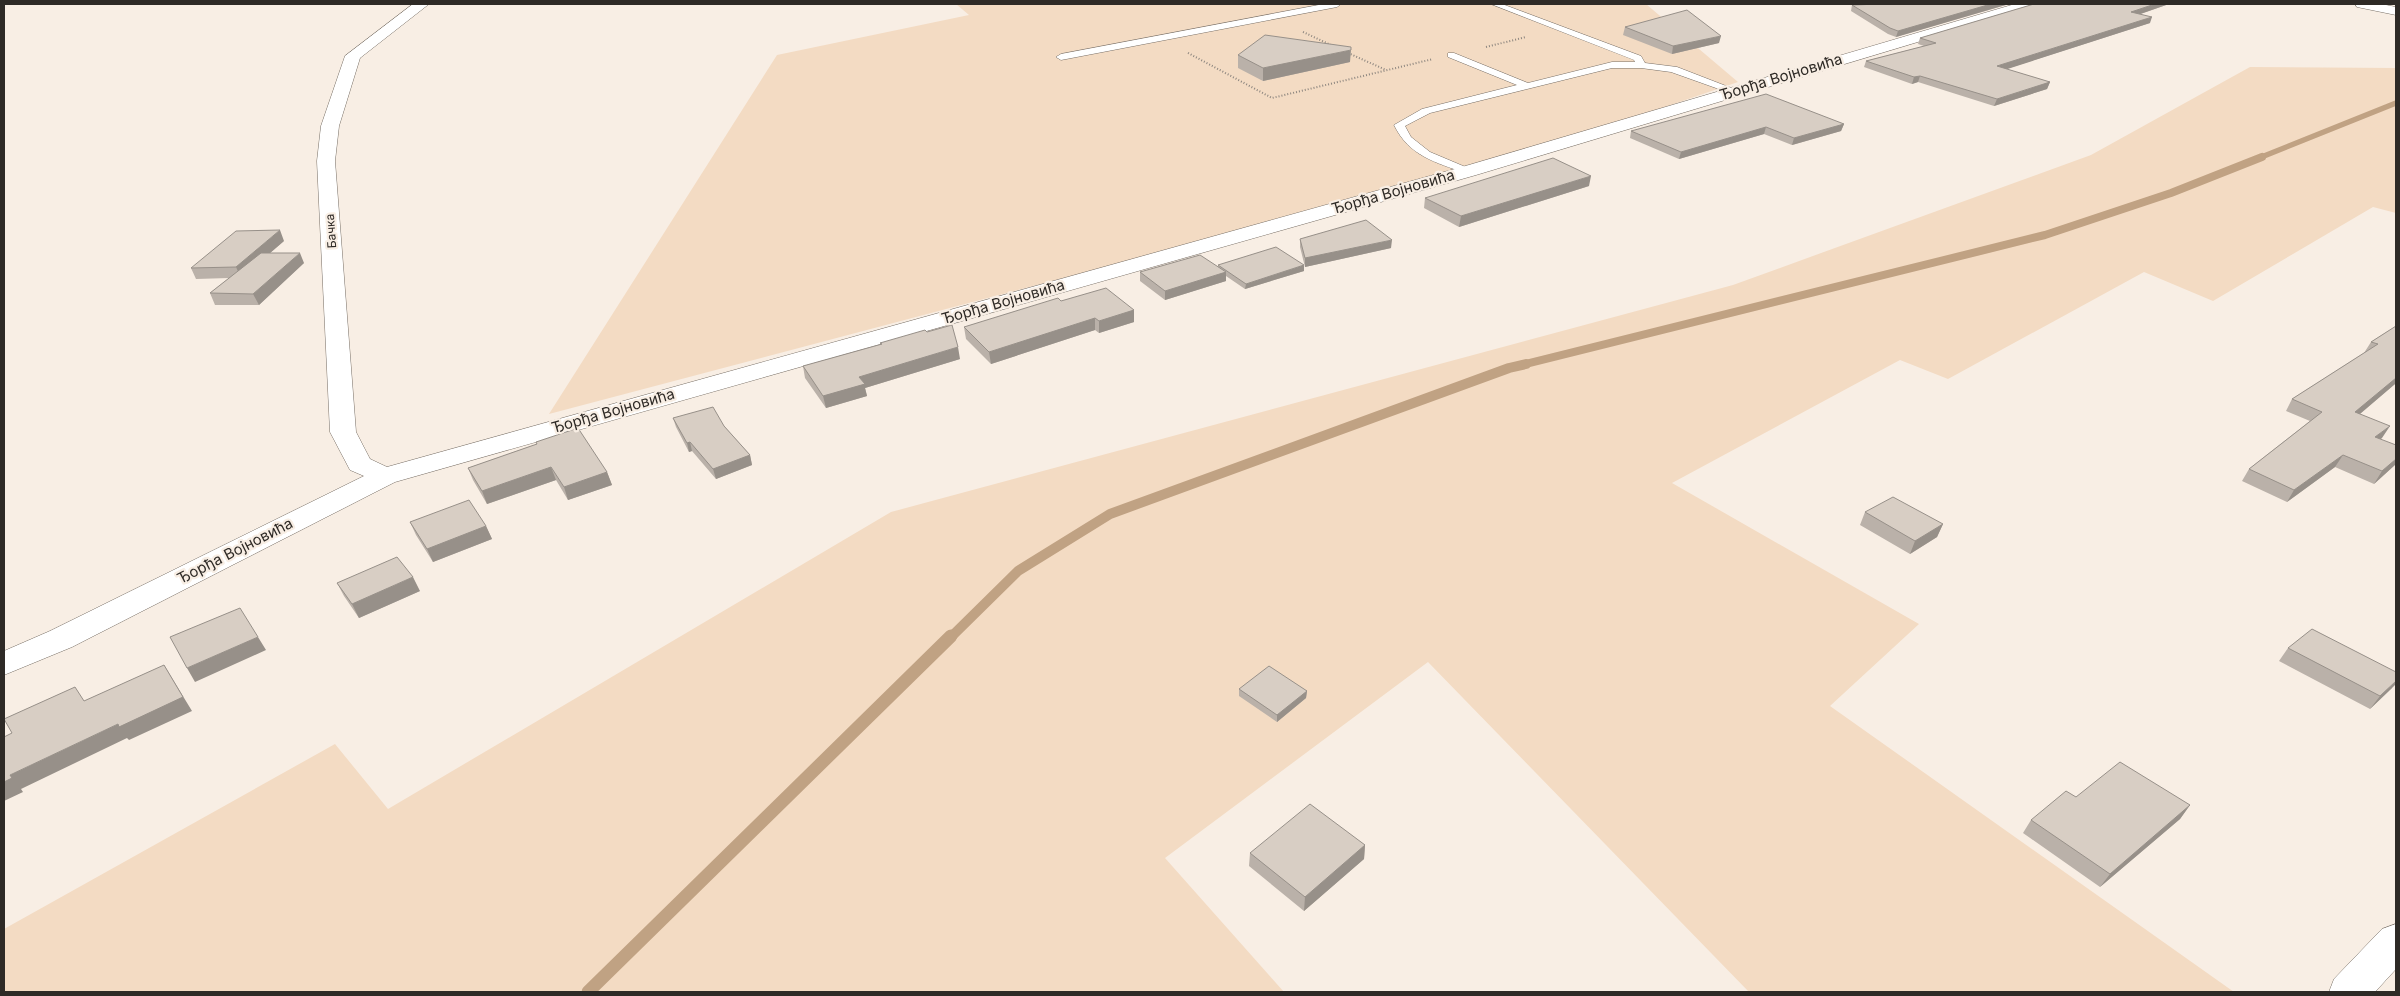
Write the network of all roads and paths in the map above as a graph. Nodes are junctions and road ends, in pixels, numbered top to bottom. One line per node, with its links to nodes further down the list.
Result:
1 (422, 4): 19 (street, Бачка)
2 (1337, 4): 7 (lane)
3 (1495, 4): 8 (lane)
4 (2028, 4): 17 (street, Ђорђа Војновића)
5 (2362, 4): 6 (street)
6 (2396, 10)
7 (1270, 18): 9 (lane); 10 (path)
8 (1560, 28): 12 (path); 14 (lane)
9 (1160, 39): 13 (lane); 15 (path)
10 (1333, 46)
11 (1342, 50): 15 (path)
12 (1451, 55): 15 (path); 16 (lane)
13 (1061, 57)
14 (1641, 65): 16 (lane); 17 (lane)
15 (1386, 70)
16 (1527, 86): 18 (lane)
17 (1734, 91): 18 (street, Ђорђа Војновића)
18 (1469, 171): 19 (street, Ђорђа Војновића)
19 (385, 476): 20 (street, Ђорђа Војновића)
20 (4, 664)
21 (2396, 941): 22 (street)
22 (2349, 992)

